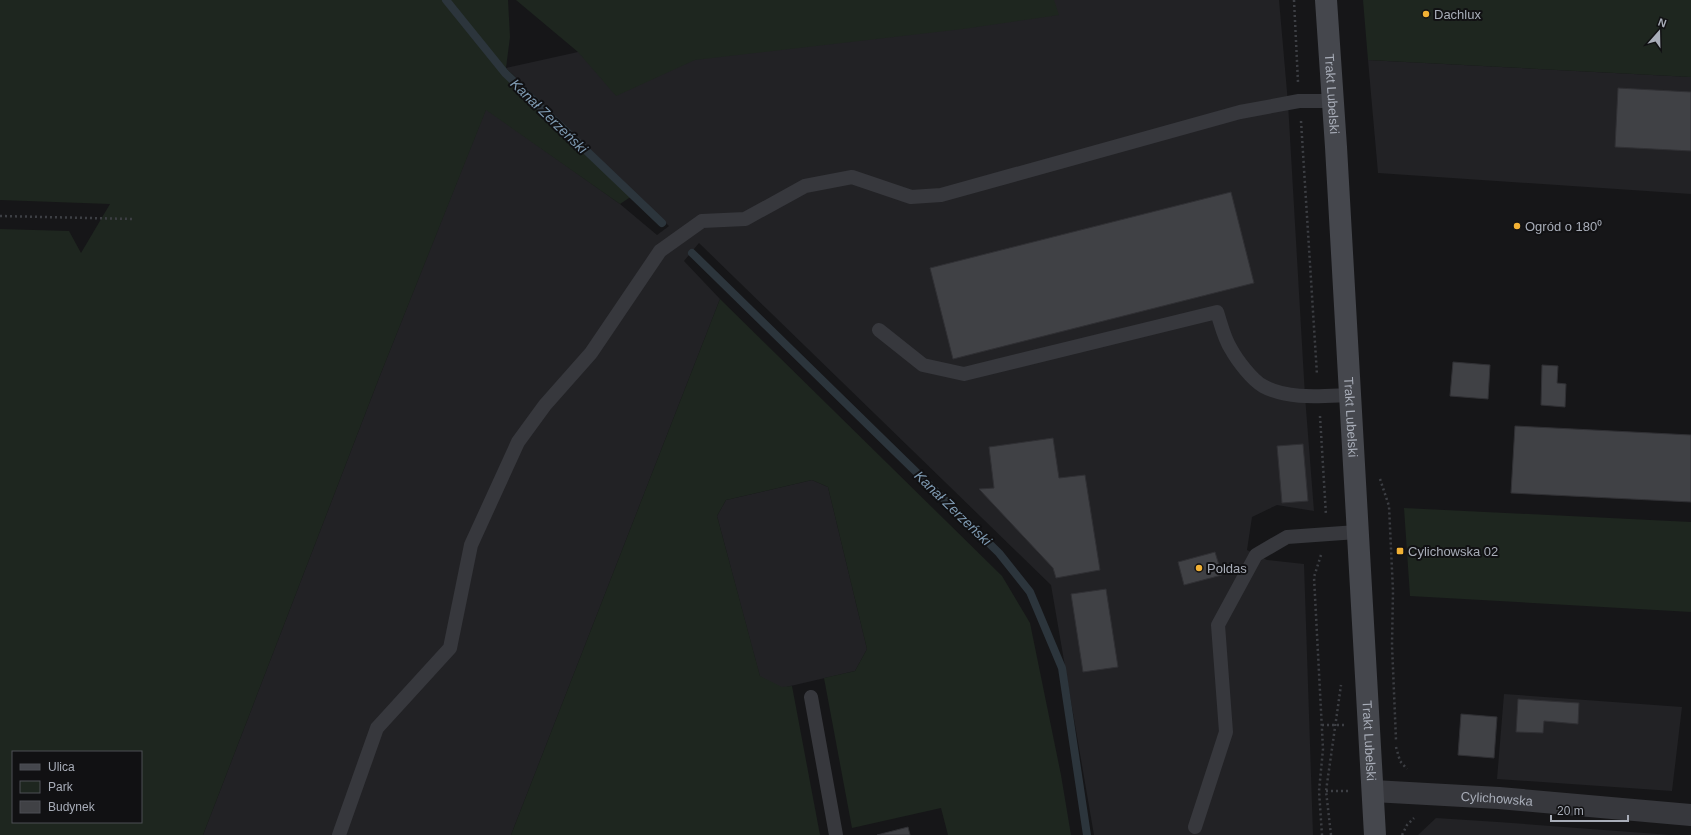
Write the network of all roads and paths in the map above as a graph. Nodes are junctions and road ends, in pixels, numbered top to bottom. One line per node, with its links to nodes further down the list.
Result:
1 (1294, 0): 3 (path)
2 (1326, 0): 4 (street, Trakt Lubelski)
3 (1300, 101): 4 (lane); 8 (path); 16 (lane)
4 (1333, 101): 9 (street, Trakt Lubelski)
5 (0, 216): 6 (path)
6 (133, 219)
7 (879, 330): 8 (lane)
8 (1318, 396): 9 (lane); 11 (path)
9 (1350, 396): 10 (street, Trakt Lubelski)
10 (1357, 532): 11 (lane); 13 (street, Trakt Lubelski)
11 (1327, 534): 15 (lane); 18 (path)
12 (811, 697): 17 (lane)
13 (1373, 791): 14 (street, Cylichowska); 19 (street, Trakt Lubelski)
14 (1691, 815)
15 (1195, 827)
16 (339, 835)
17 (836, 835)
18 (1322, 835)
19 (1375, 835)

